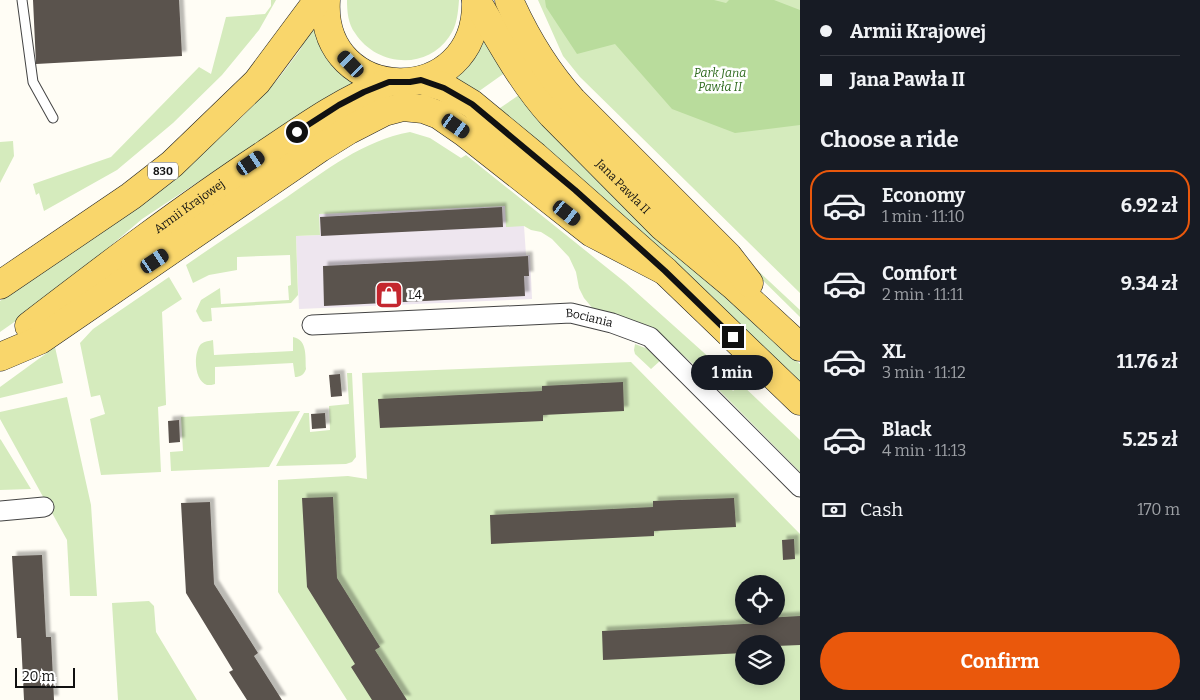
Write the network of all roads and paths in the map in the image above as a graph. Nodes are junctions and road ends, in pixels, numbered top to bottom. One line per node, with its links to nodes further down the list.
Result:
1 (22, 0): 8 (lane)
2 (318, 0): 10 (main road, 830)
3 (326, 0): 7 (main road)
4 (476, 0): 6 (main road); 12 (main road, Jana Pawła II)
5 (509, 0): 12 (main road)
6 (421, 80): 7 (main road); 9 (main road)
7 (389, 82): 13 (main road, Armii Krajowej)
8 (53, 118)
9 (665, 271): 14 (main road); 15 (main road)
10 (0, 285)
11 (312, 325): 16 (street, Bociania)
12 (795, 342)
13 (0, 349)
14 (0, 357)
15 (800, 401)
16 (800, 487)
17 (44, 507): 18 (street)
18 (0, 511)

